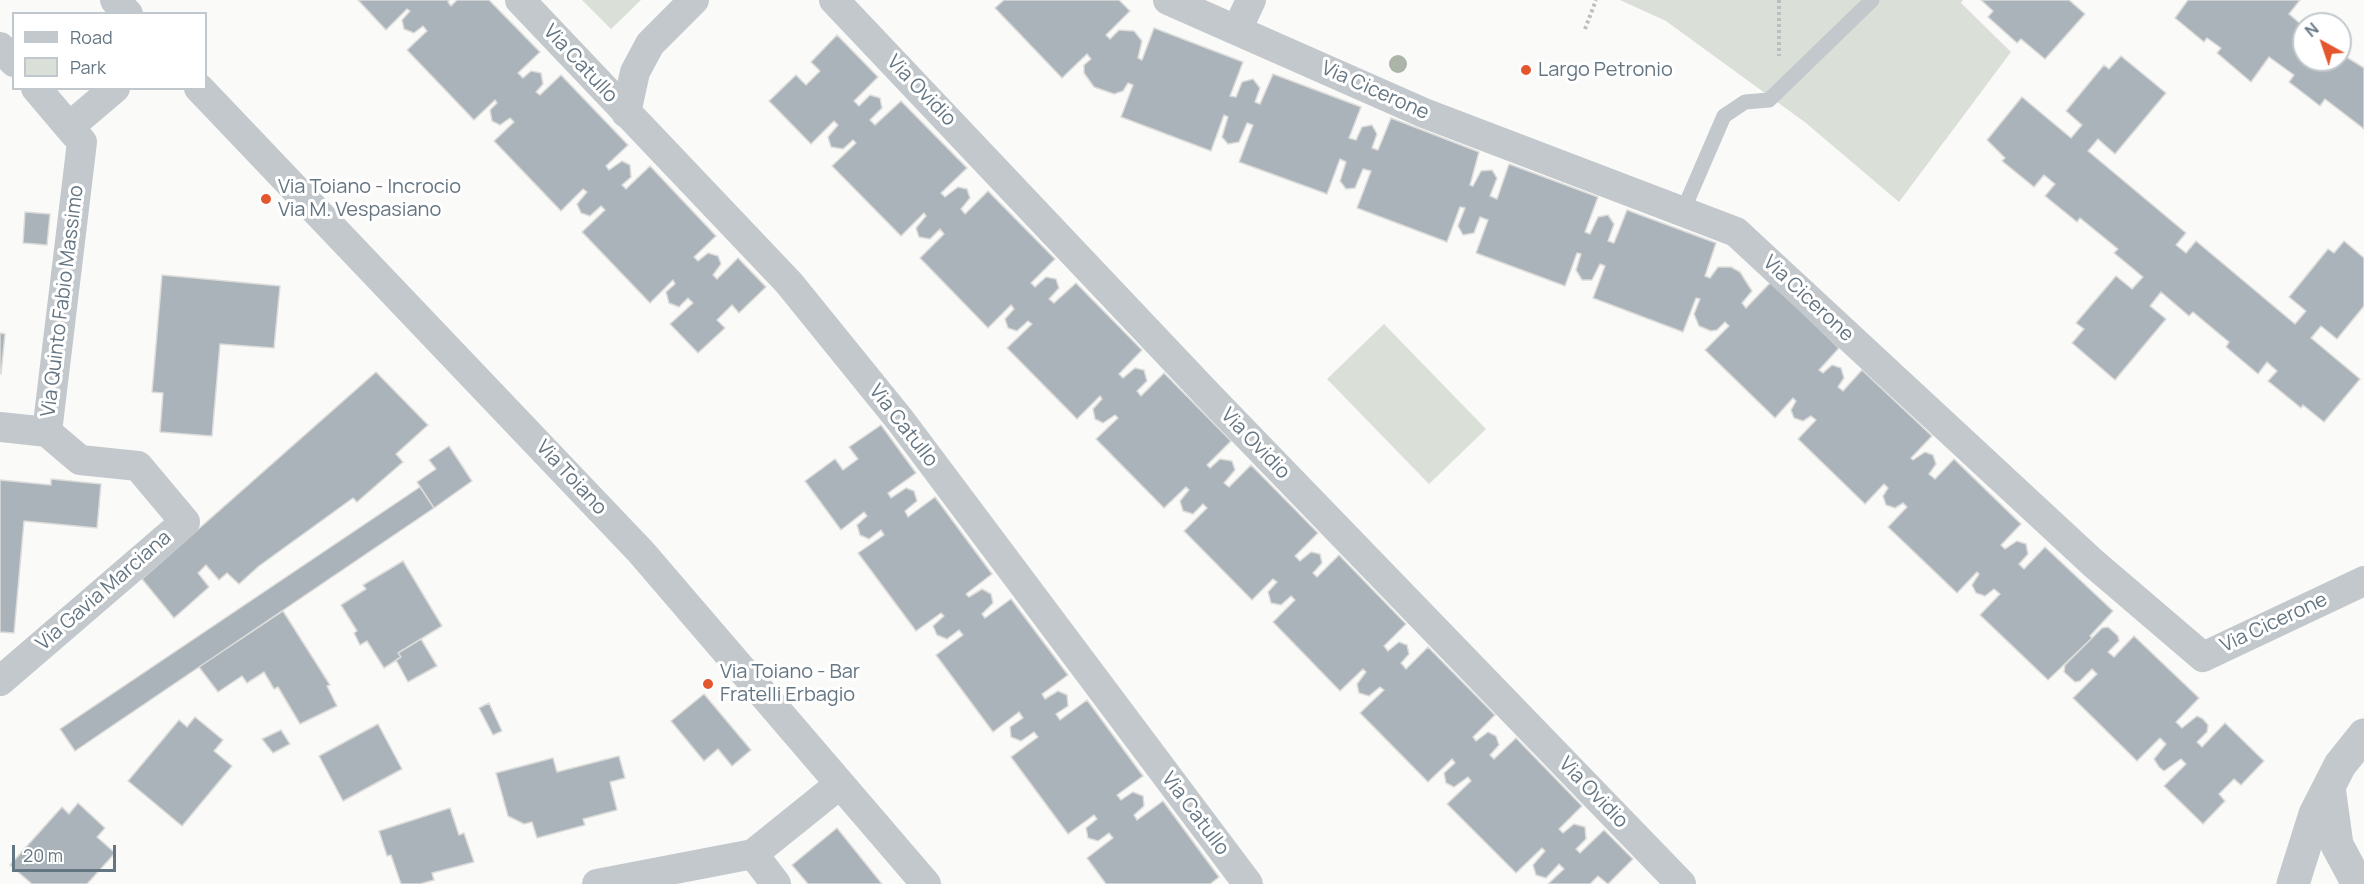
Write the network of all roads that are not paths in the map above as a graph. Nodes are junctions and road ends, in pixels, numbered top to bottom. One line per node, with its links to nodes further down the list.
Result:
1 (115, 0): 8 (street)
2 (520, 0): 15 (street, Via Catullo)
3 (694, 0): 15 (street)
4 (834, 0): 31 (street, Via Ovidio)
5 (1168, 0): 9 (street, Via Cicerone)
6 (1251, 0): 9 (street)
7 (1872, 0): 17 (lane)
8 (126, 12)
9 (1236, 30): 17 (street, Via Cicerone)
10 (0, 47): 11 (street)
11 (12, 60)
12 (38, 90): 16 (street, Via Quinto Fabio Massimo)
13 (113, 90): 16 (street)
14 (201, 90): 23 (street, Via Toiano)
15 (626, 113): 30 (street, Via Catullo)
16 (69, 127): 19 (street, Via Quinto Fabio Massimo)
17 (1682, 213): 20 (street, Via Cicerone)
18 (0, 427): 19 (street, Via Quinto Fabio Massimo)
19 (47, 432): 21 (street, Via Gavia Marciana)
20 (2364, 581)
21 (0, 681)
22 (2364, 735): 24 (street)
23 (840, 784): 26 (street); 29 (street, Via Toiano)
24 (2329, 787): 25 (street); 32 (street); 33 (street)
25 (2364, 853)
26 (753, 854): 27 (street); 28 (street)
27 (597, 884)
28 (776, 884)
29 (926, 884)
30 (1248, 884)
31 (1681, 884)
32 (2293, 884)
33 (2358, 884)

